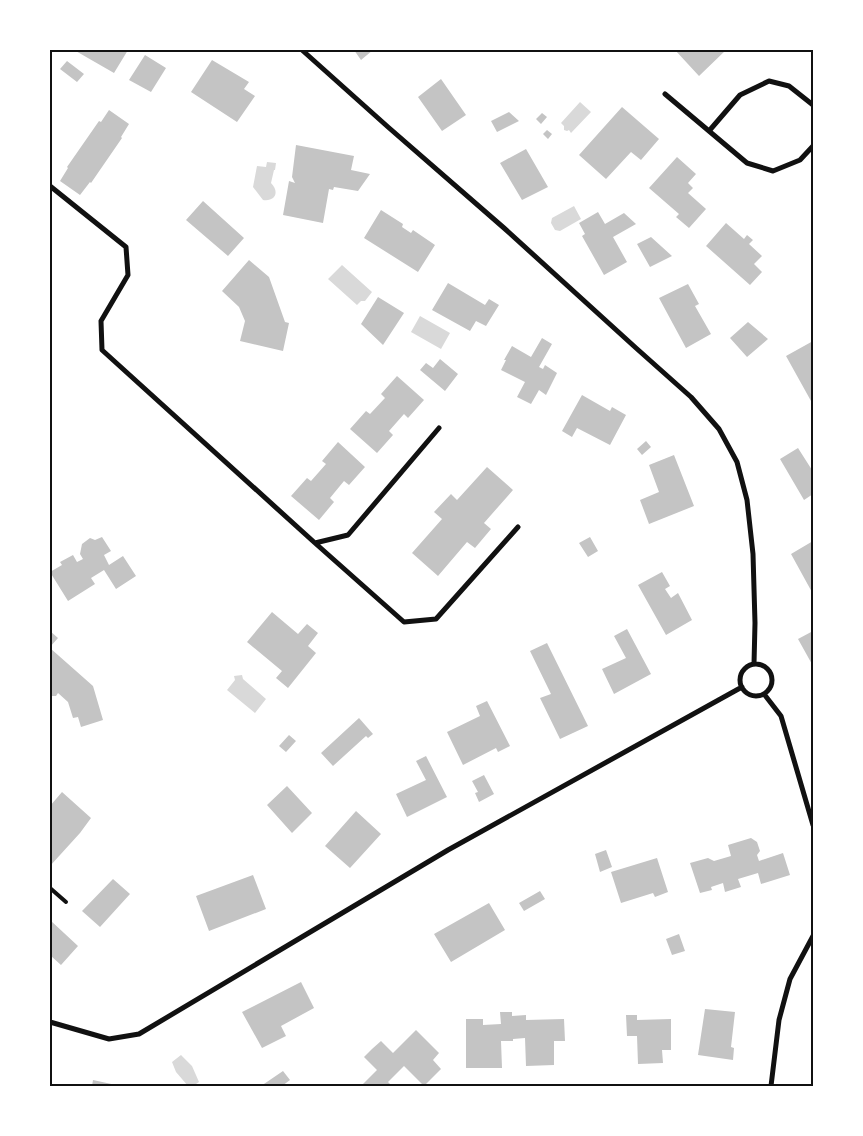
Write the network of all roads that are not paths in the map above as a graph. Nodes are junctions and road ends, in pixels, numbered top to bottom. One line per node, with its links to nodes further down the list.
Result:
1 (302, 50): 10 (street)
2 (665, 94): 4 (street)
3 (813, 105): 4 (street)
4 (709, 131): 5 (street)
5 (813, 146)
6 (50, 186): 9 (street)
7 (440, 428): 9 (street)
8 (518, 527): 9 (street)
9 (314, 543)
10 (754, 664): 11 (street); 12 (street)
11 (742, 687): 12 (street); 17 (street)
12 (764, 694): 13 (street)
13 (813, 825)
14 (50, 888): 15 (lane)
15 (66, 902)
16 (813, 936): 18 (street)
17 (50, 1022)
18 (771, 1086)

